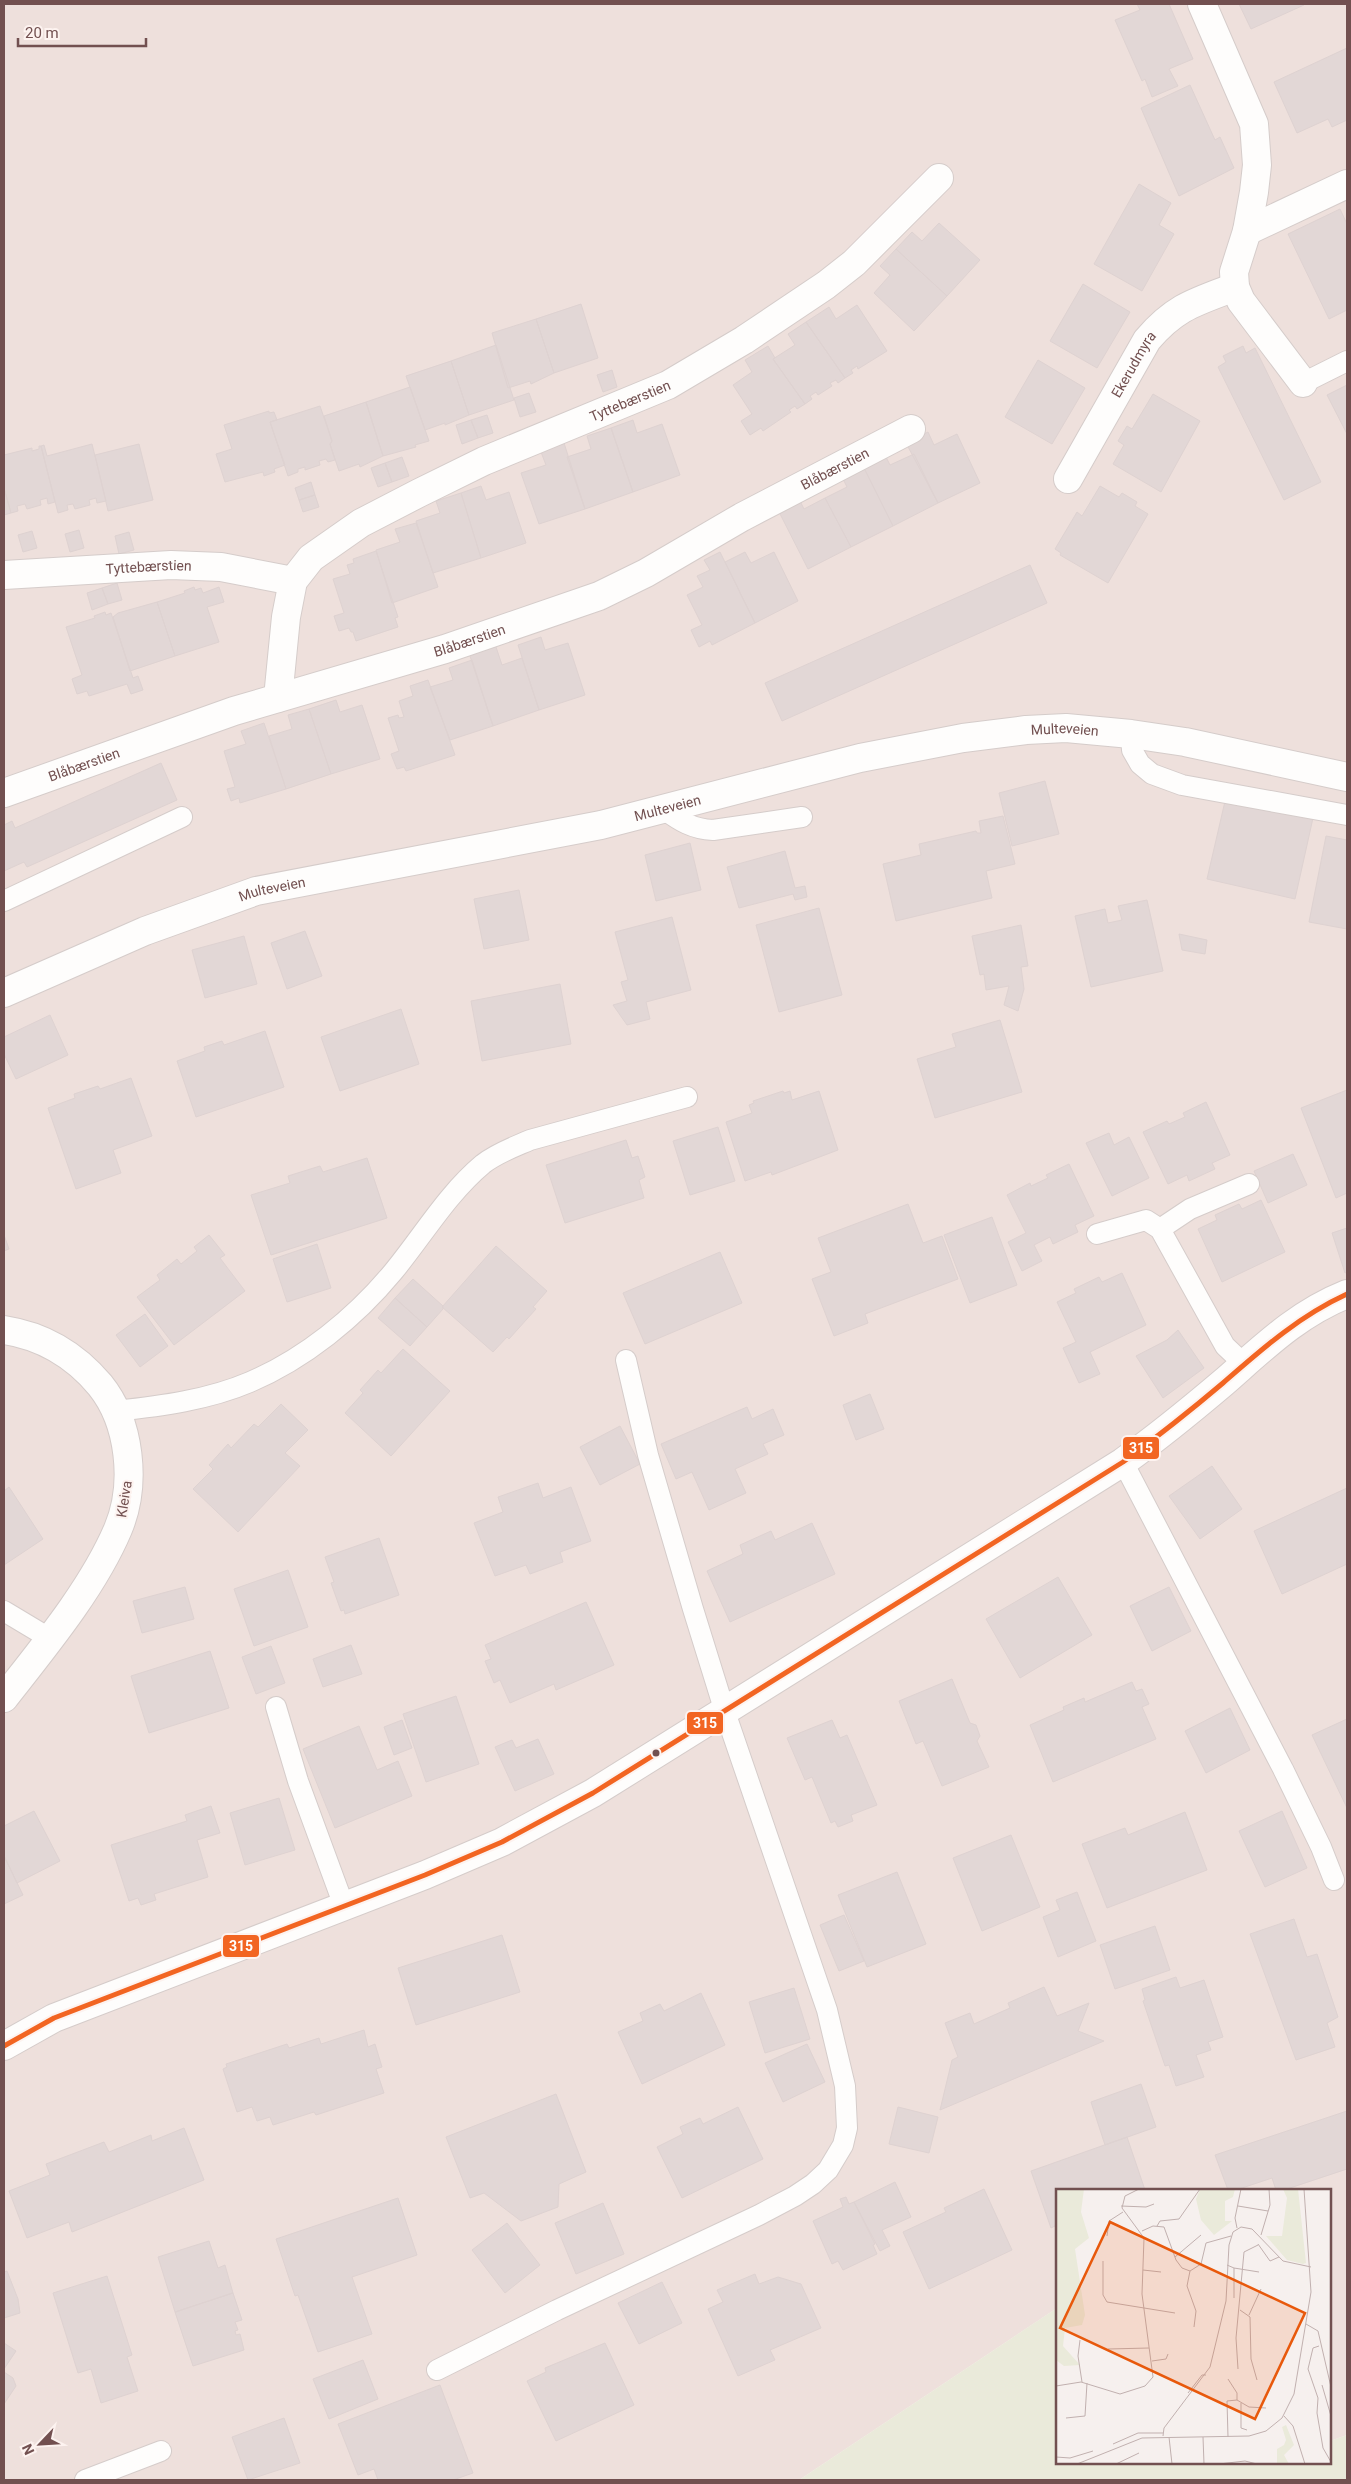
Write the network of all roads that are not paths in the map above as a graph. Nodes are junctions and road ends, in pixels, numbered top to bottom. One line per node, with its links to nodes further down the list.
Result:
1 (1202, 4): 4 (street)
2 (938, 178): 11 (street, Tyttebærstien)
3 (1347, 184): 4 (street)
4 (1246, 231): 5 (street)
5 (1235, 287): 7 (street); 9 (street, Ekerudmyra)
6 (1347, 361): 7 (lane)
7 (1303, 383)
8 (911, 429): 12 (street, Blåbærstien)
9 (1068, 479)
10 (4, 575): 11 (street, Tyttebærstien)
11 (293, 581): 12 (street, Tyttebærstien)
12 (278, 698): 15 (street, Blåbærstien)
13 (1131, 734): 14 (street, Multeveien); 16 (street, Multeveien); 17 (lane)
14 (1347, 777)
15 (4, 793)
16 (663, 810): 19 (lane); 21 (street, Multeveien)
17 (1347, 815)
18 (182, 817): 20 (lane)
19 (802, 817)
20 (4, 901)
21 (4, 993)
22 (687, 1097): 30 (lane)
23 (1249, 1184): 24 (lane)
24 (1160, 1229): 25 (lane); 29 (lane)
25 (1097, 1234)
26 (1347, 1294): 29 (street)
27 (4, 1330): 30 (street, Kleiva)
28 (626, 1360): 36 (lane)
29 (1244, 1364): 31 (street)
30 (116, 1411): 33 (street, Kleiva)
31 (1122, 1462): 36 (street); 37 (lane)
32 (4, 1612): 33 (lane)
33 (49, 1638): 34 (street, Kleiva)
34 (4, 1698)
35 (276, 1707): 38 (lane)
36 (726, 1712): 38 (street); 40 (lane)
37 (1334, 1880)
38 (344, 1906): 39 (street)
39 (4, 2046)
40 (437, 2370)
41 (161, 2451): 42 (lane)
42 (85, 2480)

